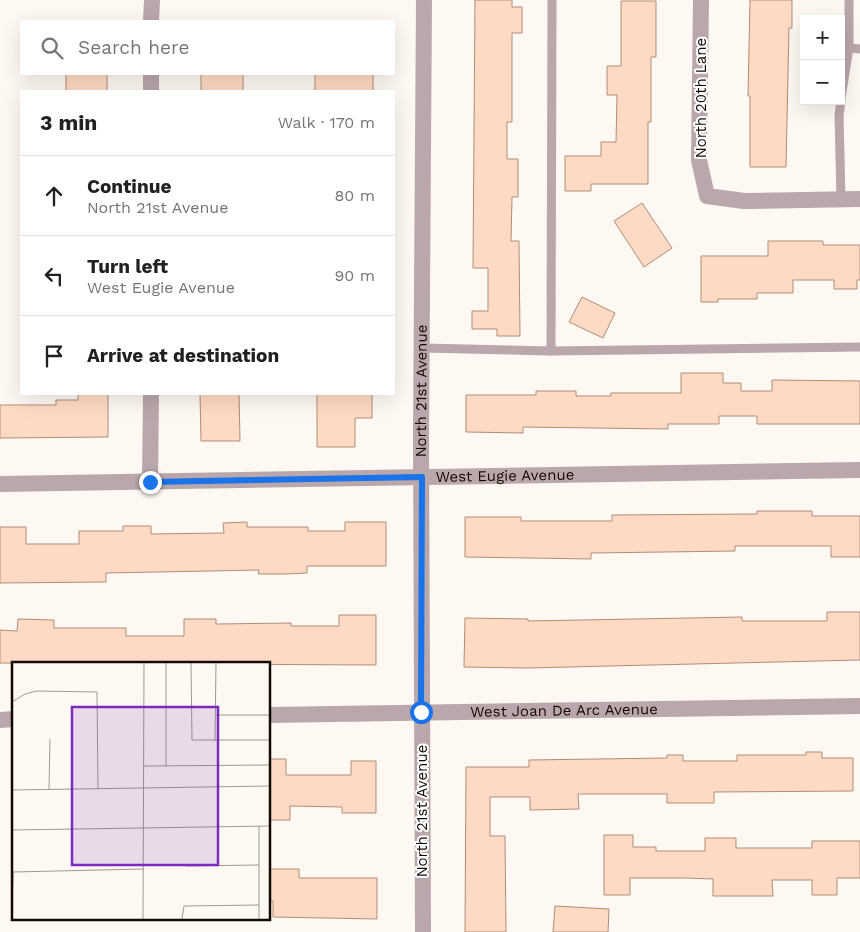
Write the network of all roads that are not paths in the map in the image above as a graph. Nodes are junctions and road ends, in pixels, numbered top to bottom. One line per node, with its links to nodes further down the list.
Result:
1 (152, 0): 6 (street)
2 (424, 0): 16 (street, North 21st Avenue)
3 (552, 0): 17 (lane)
4 (701, 0): 14 (street, North 20th Lane)
5 (849, 0): 7 (lane)
6 (152, 20)
7 (849, 48): 8 (lane); 9 (lane)
8 (860, 49)
9 (845, 74)
10 (151, 75): 11 (street)
11 (151, 90)
12 (840, 105): 14 (lane)
13 (860, 199): 14 (street)
14 (841, 200)
15 (860, 347): 17 (lane)
16 (422, 348): 17 (lane); 20 (street, North 21st Avenue)
17 (551, 350)
18 (151, 395): 21 (street)
19 (860, 470): 20 (street, West Eugie Avenue)
20 (422, 477): 21 (street, West Eugie Avenue); 24 (street, North 21st Avenue)
21 (150, 482): 22 (street, West Eugie Avenue)
22 (0, 484)
23 (860, 706): 24 (street, West Joan De Arc Avenue)
24 (421, 712): 25 (street, West Joan De Arc Avenue); 26 (street, North 21st Avenue)
25 (270, 715)
26 (423, 932)

